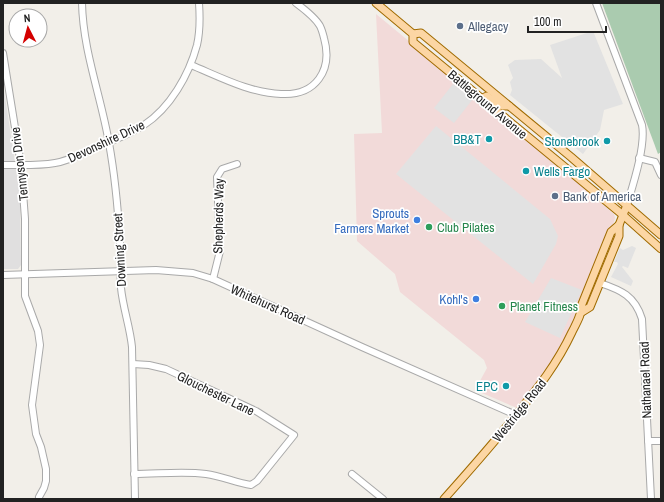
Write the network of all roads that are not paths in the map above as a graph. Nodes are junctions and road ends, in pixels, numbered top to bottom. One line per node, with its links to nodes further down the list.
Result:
1 (82, 3): 11 (street, Downing Street)
2 (200, 3): 8 (street, Devonshire Drive)
3 (296, 3): 8 (street)
4 (376, 3): 6 (main road, Battleground Avenue)
5 (596, 3): 12 (street, Westridge Road)
6 (413, 34): 9 (main road, Battleground Avenue); 10 (main road, Battleground Avenue)
7 (3, 53): 15 (street, Tennyson Drive)
8 (191, 65): 11 (street, Devonshire Drive)
9 (481, 99): 10 (main road); 18 (main road, Battleground Avenue)
10 (509, 106): 17 (main road, Battleground Avenue)
11 (109, 142): 15 (street, Devonshire Drive); 22 (street, Downing Street)
12 (639, 158): 16 (street); 17 (street, Westridge Road)
13 (237, 164): 25 (street, Shepherds Way)
14 (3, 165): 15 (street, Devonshire Drive)
15 (21, 165): 24 (street, Tennyson Drive)
16 (661, 175)
17 (627, 205): 18 (main road, Westridge Road); 20 (main road, Battleground Avenue)
18 (623, 215): 19 (main road, Westridge Road); 21 (main road, Battleground Avenue)
19 (619, 225): 26 (main road, Westridge Road); 27 (main road, Westridge Road)
20 (661, 235)
21 (661, 249)
22 (120, 271): 24 (street, Whitehurst Road); 25 (street, Whitehurst Road); 28 (street, Downing Street)
23 (3, 275): 24 (street, Whitehurst Road)
24 (26, 275): 34 (street, Tennyson Drive)
25 (213, 279): 29 (street, Whitehurst Road)
26 (600, 284): 27 (main road, Westridge Road); 30 (street, Nathanael Road)
27 (582, 312): 29 (main road, Westridge Road)
28 (133, 364): 32 (street, Downing Street); 32 (street, Glouchester Lane)
29 (516, 415): 37 (main road, Westridge Road)
30 (648, 441): 31 (street); 38 (street, Nathanael Road)
31 (661, 441)
32 (134, 474): 35 (street, Downing Street)
33 (352, 474): 36 (street)
34 (39, 497)
35 (135, 499)
36 (383, 499)
37 (444, 499)
38 (651, 499)

